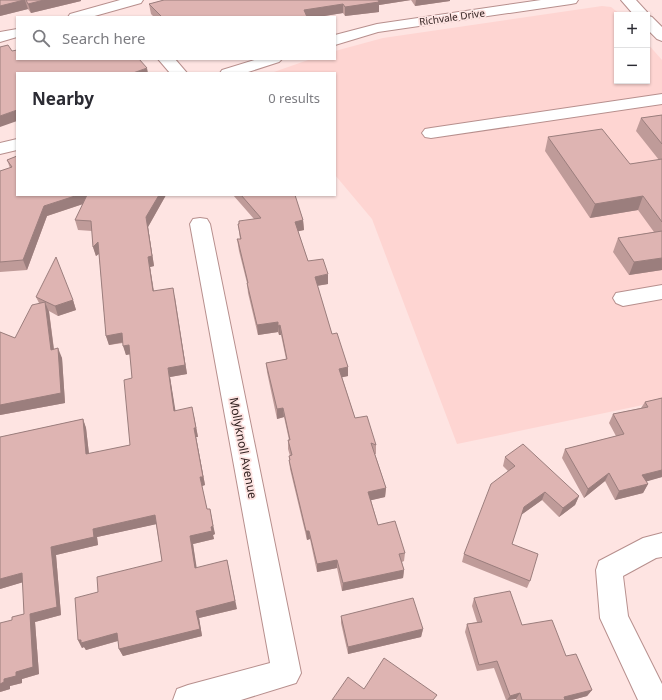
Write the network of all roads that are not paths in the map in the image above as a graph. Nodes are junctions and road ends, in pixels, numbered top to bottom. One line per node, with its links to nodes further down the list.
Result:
1 (136, 0): 4 (street)
2 (571, 0): 5 (street, Richvale Drive)
3 (628, 0): 6 (street)
4 (115, 3): 7 (street); 8 (street)
5 (497, 5): 13 (street, Richvale Drive)
6 (639, 12)
7 (78, 16)
8 (127, 16)
9 (650, 23): 11 (street)
10 (16, 33): 12 (street)
11 (662, 36)
12 (0, 37)
13 (336, 40)
14 (167, 60): 16 (street)
15 (271, 60): 17 (street)
16 (178, 72)
17 (231, 72)
18 (662, 99): 19 (street)
19 (431, 133)
20 (16, 144): 21 (street)
21 (0, 149)
22 (200, 224): 26 (street, Mollyknoll Avenue)
23 (662, 292): 24 (street)
24 (623, 298)
25 (662, 545): 27 (street)
26 (188, 700)
27 (654, 700)

